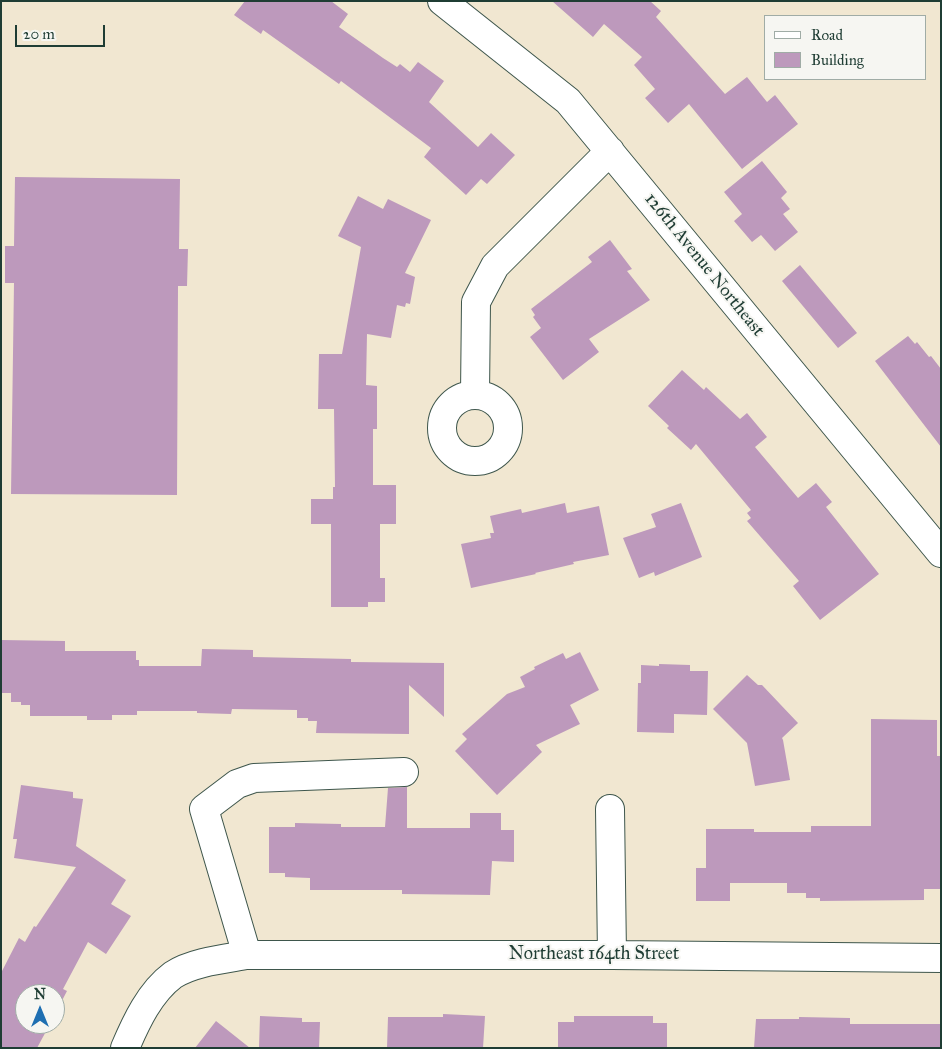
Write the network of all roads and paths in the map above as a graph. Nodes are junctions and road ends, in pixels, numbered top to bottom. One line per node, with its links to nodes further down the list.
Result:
1 (442, 1): 2 (street, 126th Avenue Northeast)
2 (610, 151): 3 (street); 4 (street, 126th Avenue Northeast)
3 (475, 394)
4 (941, 553)
5 (404, 772): 7 (street)
6 (610, 809): 8 (street)
7 (247, 955): 8 (street, Northeast 164th Street); 10 (street, Northeast 164th Street)
8 (612, 955): 9 (street, Northeast 164th Street)
9 (941, 958)
10 (125, 1048)

